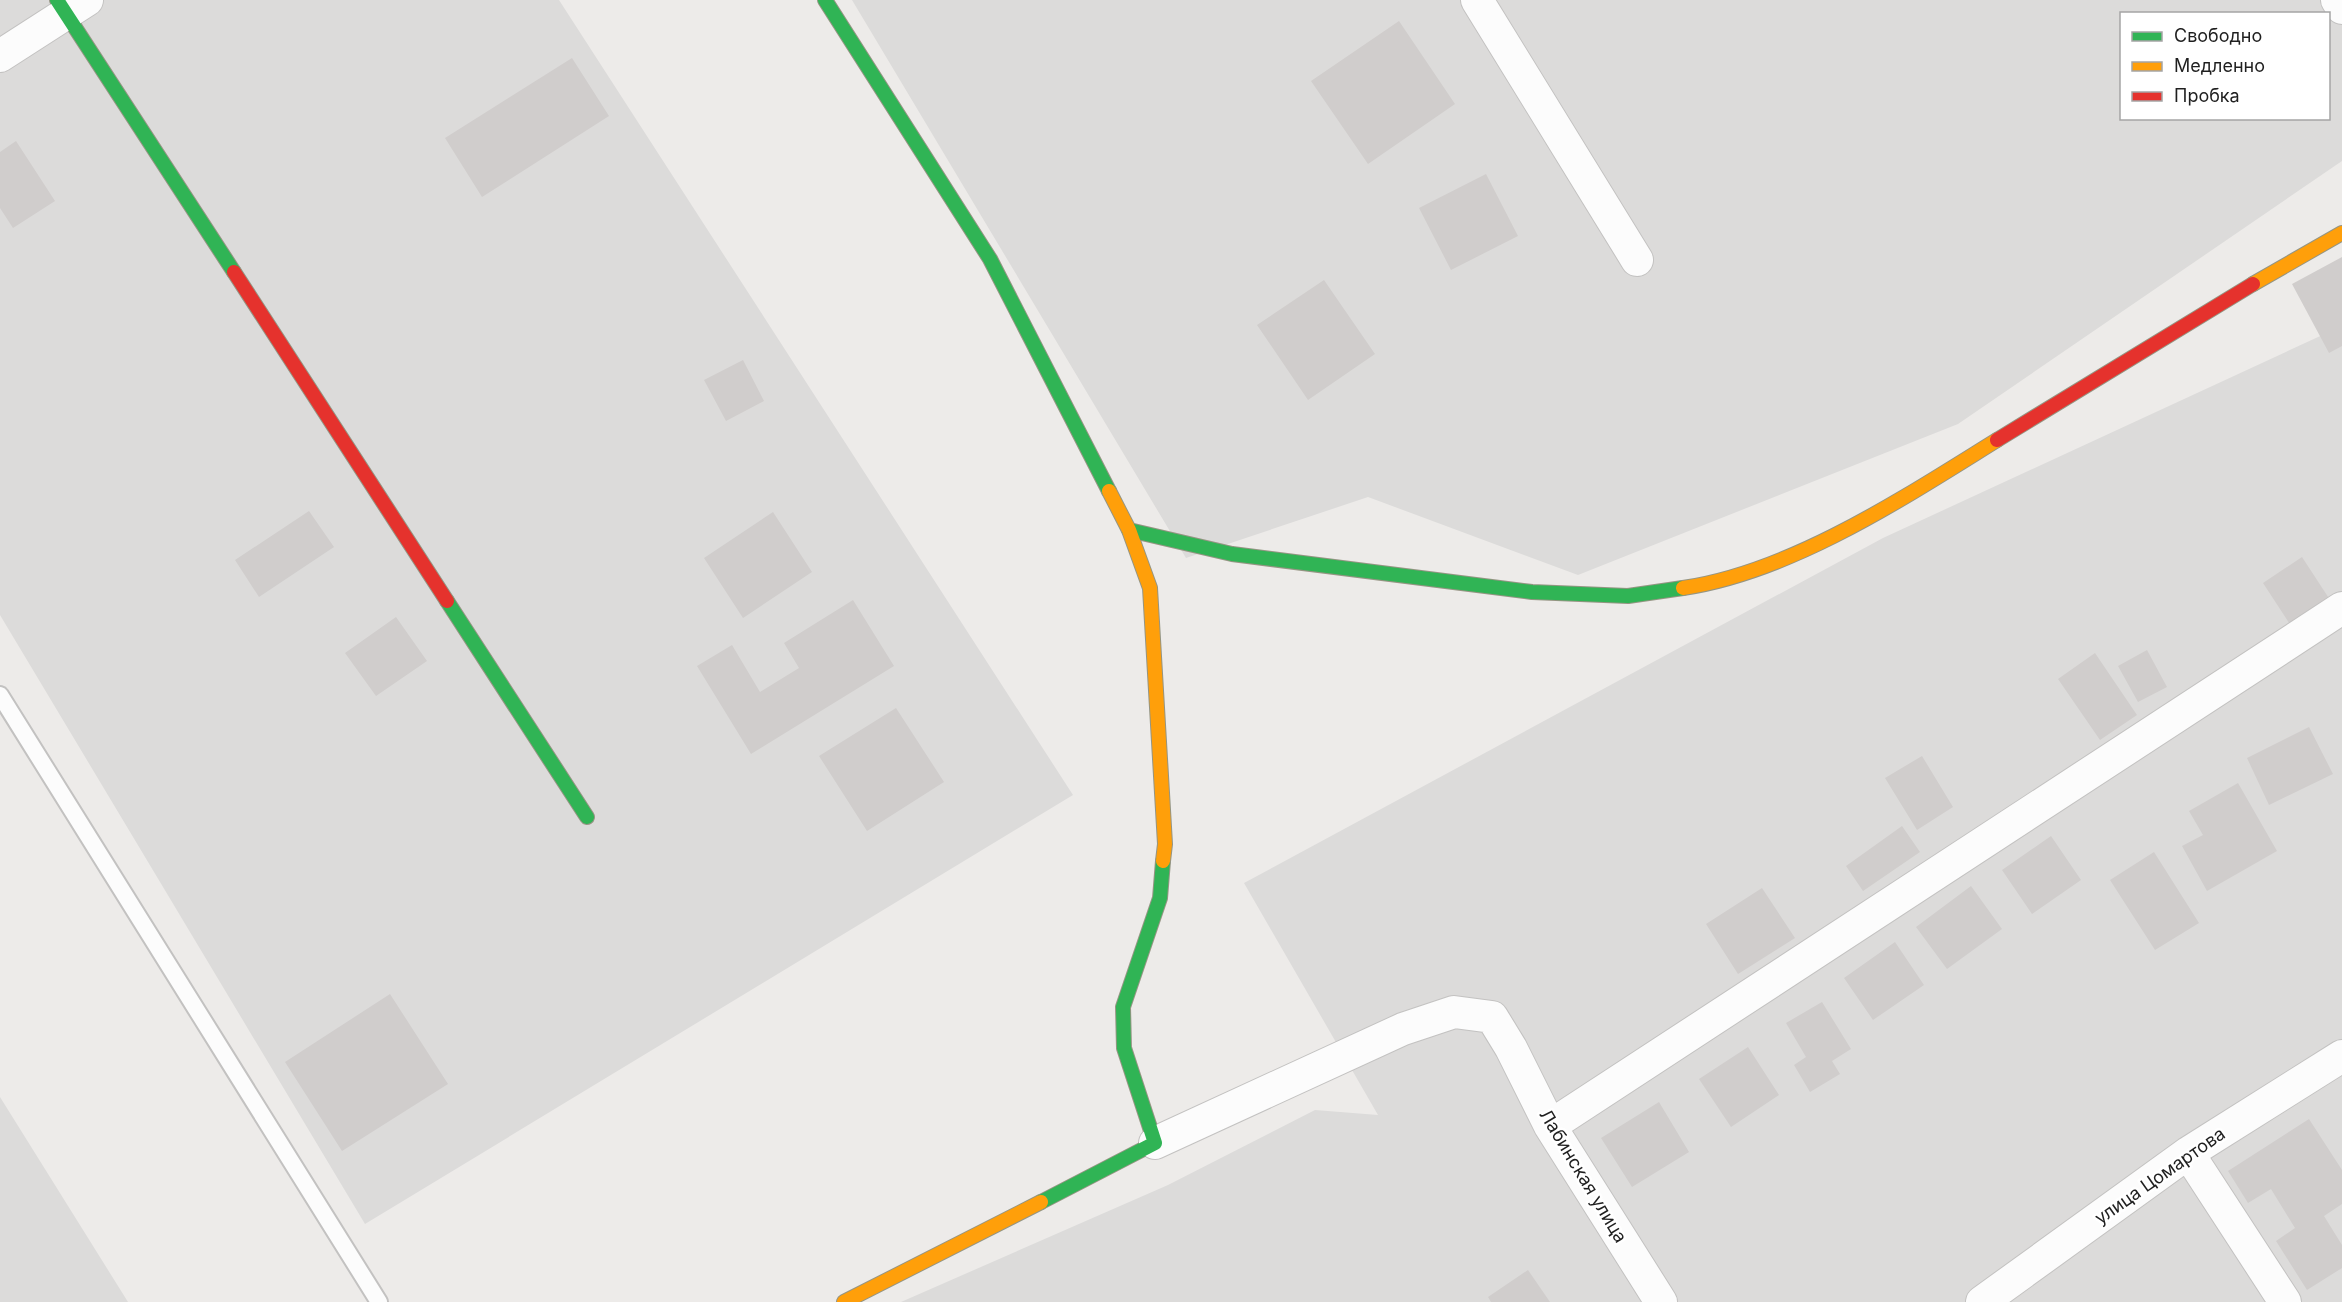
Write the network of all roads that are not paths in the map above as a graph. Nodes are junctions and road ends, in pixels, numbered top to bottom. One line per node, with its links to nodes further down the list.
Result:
1 (825, 0): 9 (street)
2 (1477, 0): 8 (street)
3 (2337, 0): 5 (street)
4 (70, 5): 6 (street); 12 (street)
5 (2342, 8)
6 (0, 56)
7 (2342, 233): 9 (street)
8 (1637, 260)
9 (1129, 530): 15 (street)
10 (2342, 608): 14 (street)
11 (0, 695): 17 (lane)
12 (587, 817)
13 (2342, 1056): 16 (street, улица Цомартова)
14 (1550, 1126): 15 (street, Лабинская улица); 19 (street, Лабинская улица)
15 (1155, 1143): 18 (street)
16 (2187, 1153): 20 (street, улица Цомартова); 21 (street)
17 (379, 1302)
18 (844, 1302)
19 (1661, 1302)
20 (1982, 1302)
21 (2285, 1302)

